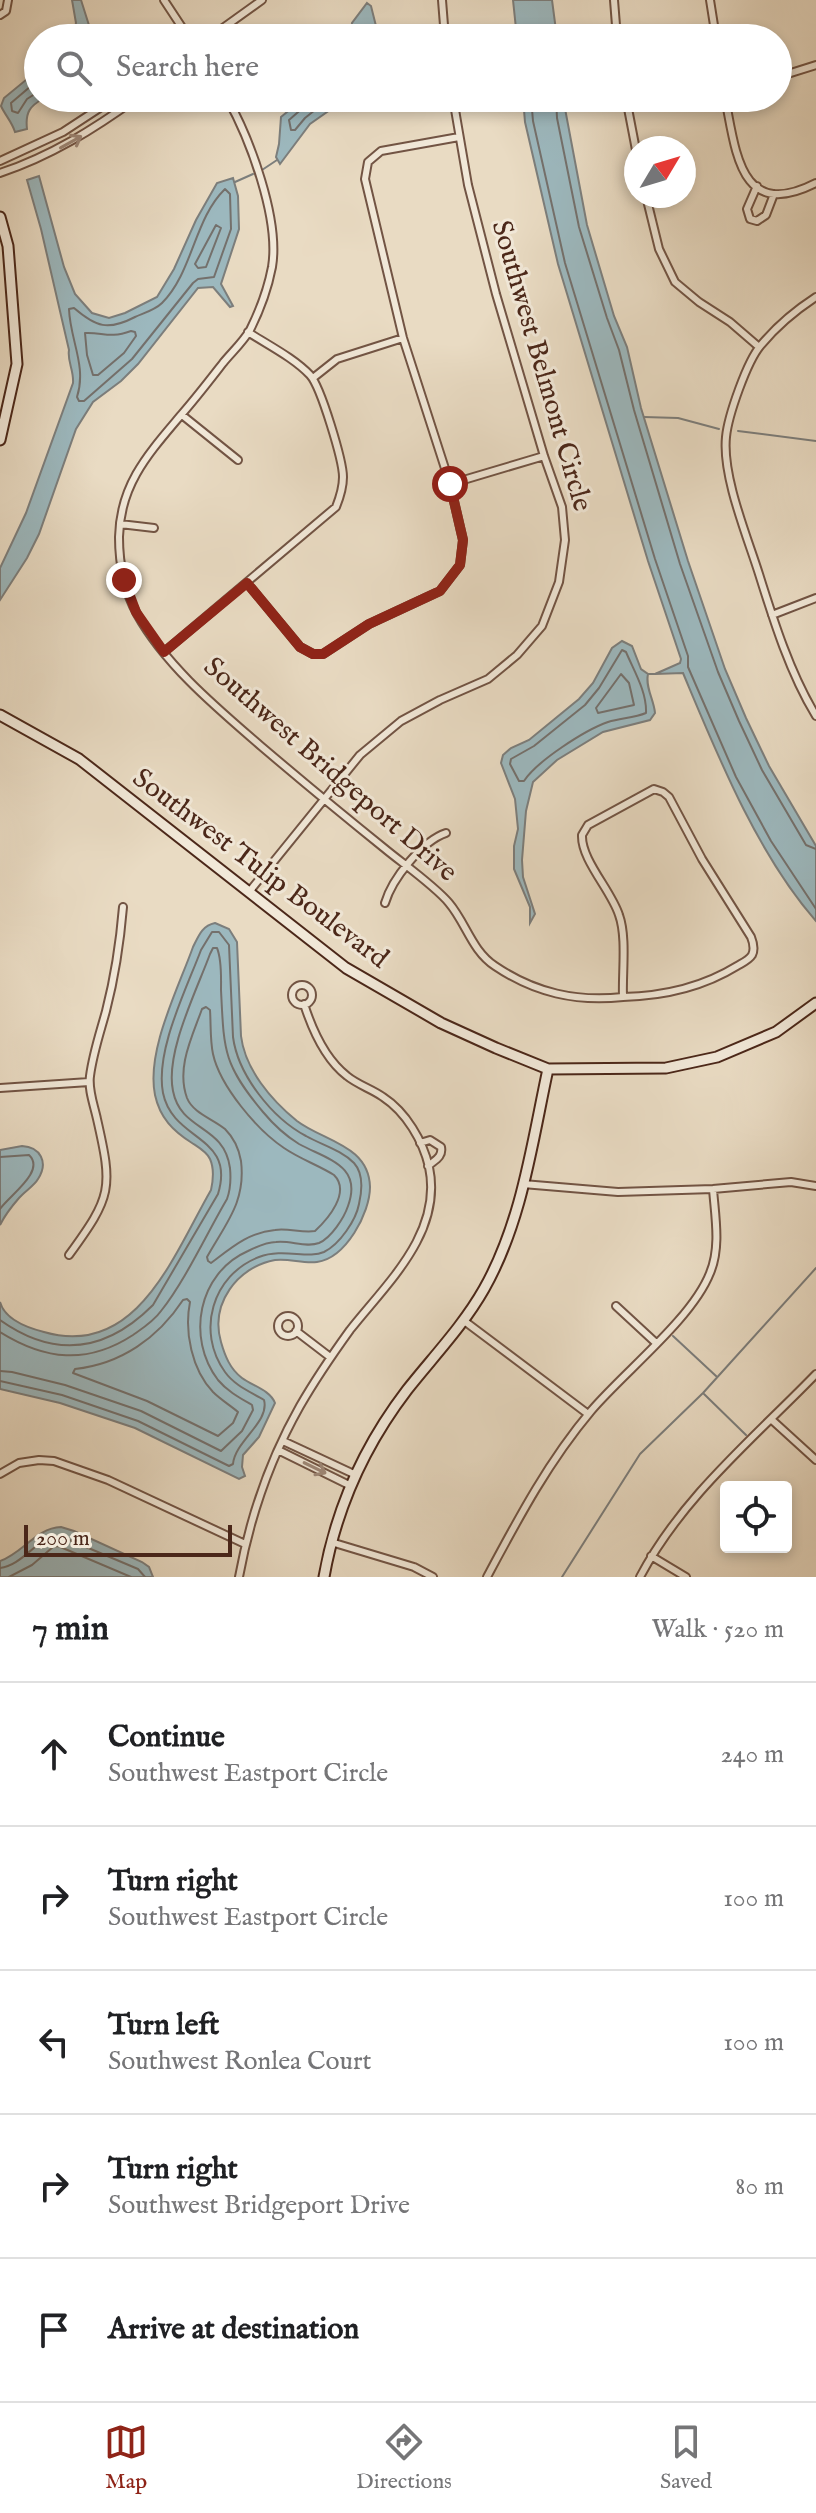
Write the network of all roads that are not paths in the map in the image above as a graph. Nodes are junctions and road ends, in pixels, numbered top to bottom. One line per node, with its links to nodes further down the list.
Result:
1 (8, 0): 7 (street)
2 (164, 0): 8 (street)
3 (262, 0): 9 (street)
4 (442, 0): 10 (street)
5 (614, 0): 11 (street)
6 (710, 0): 12 (street)
7 (0, 15)
8 (180, 24)
9 (229, 24)
10 (444, 24)
11 (616, 24)
12 (714, 24)
13 (816, 65): 14 (street)
14 (792, 73)
15 (94, 112): 23 (street)
16 (117, 112): 24 (street, one-way to 16)
17 (235, 112): 31 (street, Southwest Bridgeport Drive)
18 (455, 112): 22 (street, Southwest Belmont Circle)
19 (629, 112): 21 (street)
20 (728, 112): 26 (street)
21 (633, 136)
22 (459, 137): 32 (street); 37 (street, Southwest Belmont Circle)
23 (0, 161)
24 (0, 173)
25 (816, 183): 27 (street)
26 (757, 186): 27 (street); 27 (street)
27 (774, 194)
28 (649, 208): 33 (street)
29 (0, 217): 36 (street)
30 (816, 297): 33 (street)
31 (248, 332): 34 (street); 35 (street, Southwest Bridgeport Drive)
32 (403, 338): 34 (street); 39 (street)
33 (759, 347): 44 (street)
34 (313, 378): 42 (street)
35 (182, 415): 38 (street); 40 (street, Southwest Bridgeport Drive)
36 (0, 440)
37 (544, 456): 39 (street); 48 (street, Southwest Belmont Circle)
38 (238, 460)
39 (450, 484): 42 (street)
40 (120, 524): 41 (street); 45 (street, Southwest Bridgeport Drive)
41 (154, 528)
42 (247, 583): 45 (street)
43 (816, 598): 44 (street)
44 (772, 615): 47 (street)
45 (164, 652): 48 (street, Southwest Bridgeport Drive)
46 (0, 715): 51 (street, Southwest Tulip Boulevard)
47 (816, 716)
48 (324, 800): 50 (street, Southwest Bridgeport Drive); 51 (street, Southwest Belmont Circle)
49 (446, 833): 50 (street)
50 (407, 867): 52 (street); 54 (street, Southwest Bridgeport Drive)
51 (249, 892): 57 (street, Southwest Tulip Boulevard)
52 (385, 903)
53 (123, 907): 58 (street)
54 (623, 997): 54 (street, Southwest Bridgeport Drive)
55 (816, 1003): 57 (street, Southwest Tulip Boulevard)
56 (304, 1004): 60 (street)
57 (548, 1069): 62 (street)
58 (89, 1082): 59 (street); 65 (street)
59 (0, 1088)
60 (420, 1143): 61 (street); 61 (street)
61 (428, 1166): 70 (street)
62 (523, 1184): 64 (street); 67 (street)
63 (816, 1186): 64 (street)
64 (713, 1189): 69 (street)
65 (69, 1255)
66 (616, 1306): 69 (street)
67 (463, 1320): 72 (street); 78 (street)
68 (296, 1331): 70 (street)
69 (656, 1343): 72 (street)
70 (330, 1357): 74 (street)
71 (816, 1374): 73 (street)
72 (588, 1414): 86 (street)
73 (772, 1420): 76 (street); 82 (street)
74 (283, 1441): 75 (street); 78 (street)
75 (278, 1450): 79 (street, one-way to 79); 81 (street)
76 (816, 1460)
77 (0, 1474): 81 (street)
78 (356, 1475): 79 (street)
79 (351, 1486): 80 (street)
80 (330, 1542): 84 (street); 85 (street)
81 (245, 1544): 83 (street)
82 (651, 1556): 87 (street); 88 (street)
83 (239, 1577)
84 (324, 1577)
85 (433, 1577)
86 (487, 1577)
87 (640, 1577)
88 (686, 1577)

